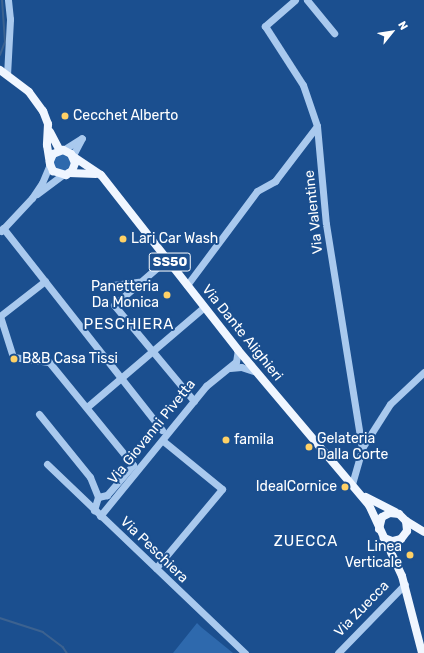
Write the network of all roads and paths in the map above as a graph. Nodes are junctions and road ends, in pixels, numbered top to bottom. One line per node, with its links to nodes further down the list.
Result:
1 (8, 0): 5 (street)
2 (295, 0): 6 (street, Via Valentine)
3 (307, 0): 4 (street)
4 (334, 33)
5 (3, 72): 7 (main road)
6 (316, 126): 19 (street); 33 (street, Via Valentine)
7 (48, 129): 8 (main road); 10 (main road)
8 (61, 150): 9 (main road, SS50); 9 (street); 10 (main road)
9 (73, 156): 11 (main road); 12 (main road, Via Dante Alighieri / SS50)
10 (50, 162): 11 (main road); 13 (street)
11 (66, 174): 12 (main road); 13 (street)
12 (101, 175): 15 (main road, Via Dante Alighieri / SS50)
13 (32, 198): 14 (street)
14 (2, 230): 16 (street)
15 (167, 259): 17 (street); 19 (main road, Via Dante Alighieri / SS50)
16 (45, 281): 27 (street); 29 (street)
17 (139, 282): 18 (street); 21 (street)
18 (112, 285)
19 (187, 285): 20 (main road, Via Dante Alighieri / SS50)
20 (204, 307): 21 (street); 22 (main road, Via Dante Alighieri / SS50)
21 (153, 350): 27 (street); 28 (street)
22 (238, 350): 23 (street); 25 (main road, Via Dante Alighieri / SS50)
23 (235, 364): 24 (street, Via Giovanni Pivetta); 25 (street)
24 (227, 369): 25 (street); 28 (street, Via Giovanni Pivetta)
25 (255, 370): 35 (main road, Via Dante Alighieri / SS50)
26 (424, 372): 33 (street)
27 (121, 378): 29 (street); 31 (street)
28 (194, 401): 32 (street, Via Giovanni Pivetta)
29 (87, 407): 36 (street)
30 (39, 414): 36 (street)
31 (162, 430)
32 (162, 440): 40 (street, Via Giovanni Pivetta); 48 (street)
33 (362, 448): 35 (street)
34 (48, 464): 37 (street, Via Peschiera)
35 (352, 484): 39 (main road, Via Dante Alighieri); 42 (main road, Via Dante Alighieri)
36 (97, 495): 37 (street); 38 (street)
37 (88, 503): 38 (street, Via Peschiera)
38 (94, 510): 40 (street, Via Peschiera)
39 (399, 514): 41 (main road); 42 (main road)
40 (100, 516): 48 (street, Via Peschiera)
41 (406, 521): 43 (main road); 45 (main road)
42 (379, 530): 46 (main road)
43 (424, 532)
44 (424, 535): 45 (main road)
45 (402, 537): 46 (main road); 47 (main road)
46 (384, 538): 47 (main road)
47 (396, 560): 49 (main road)
48 (156, 568): 50 (street, Via Peschiera)
49 (405, 584): 51 (street, Via Zuecca); 52 (main road)
50 (245, 653)
51 (338, 653)
52 (422, 653)

